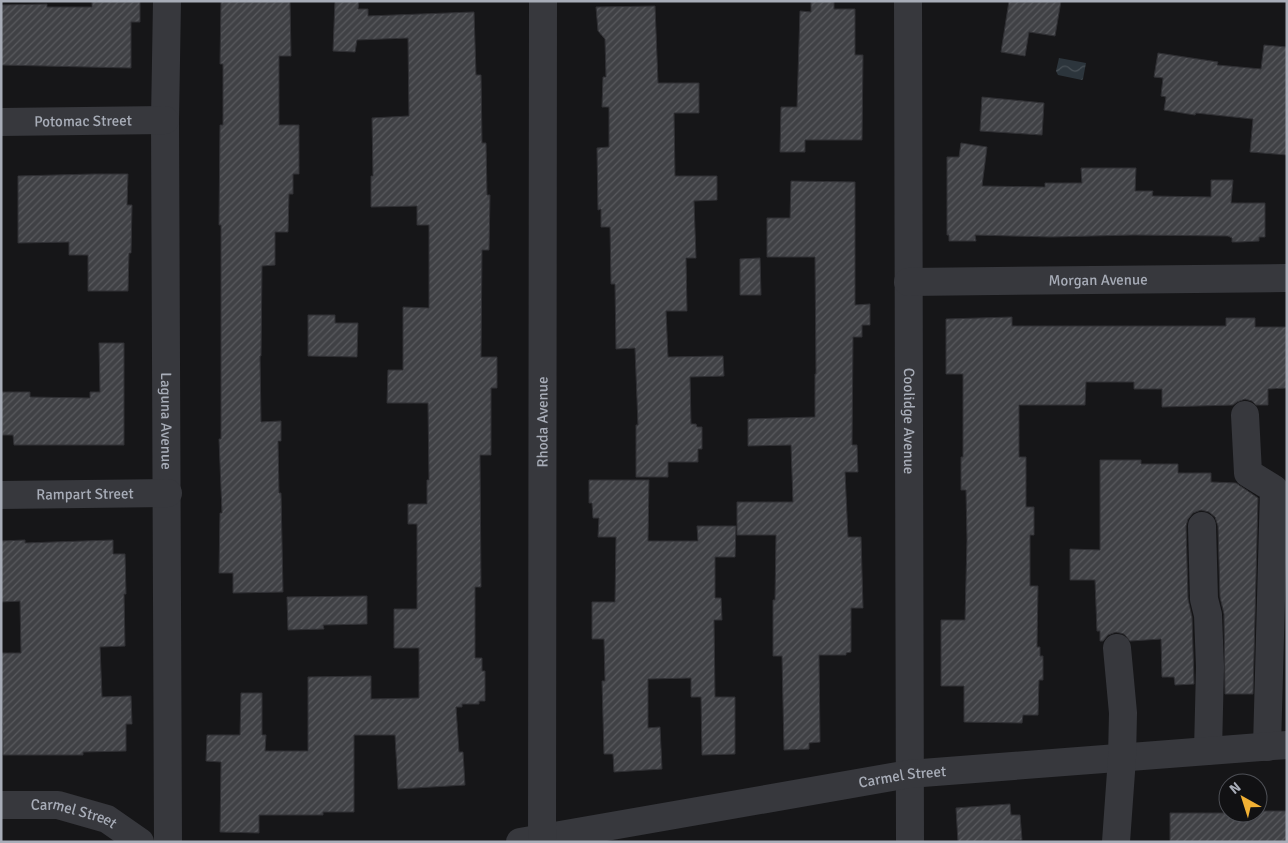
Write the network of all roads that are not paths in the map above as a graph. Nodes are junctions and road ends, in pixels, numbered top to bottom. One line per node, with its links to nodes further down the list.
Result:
1 (167, 1): 4 (street, Laguna Avenue)
2 (543, 1): 18 (street, Rhoda Avenue)
3 (908, 1): 7 (street, Coolidge Avenue)
4 (165, 120): 5 (street, Potomac Street); 9 (street, Laguna Avenue)
5 (1, 122)
6 (1287, 278): 7 (street, Morgan Avenue)
7 (908, 282): 16 (street, Coolidge Avenue)
8 (1246, 415): 13 (street)
9 (168, 494): 10 (street, Rampart Street); 20 (street, Laguna Avenue)
10 (1, 495)
11 (1202, 526): 14 (street)
12 (1117, 648): 15 (street)
13 (1277, 746): 14 (street, Carmel Street)
14 (1208, 751): 15 (street, Carmel Street)
15 (1122, 758): 16 (street, Carmel Street); 22 (street)
16 (909, 774): 18 (street, Carmel Street); 21 (street, Coolidge Avenue)
17 (1, 805): 19 (street, Carmel Street)
18 (535, 840)
19 (140, 842)
20 (168, 842)
21 (910, 842)
22 (1116, 842)

